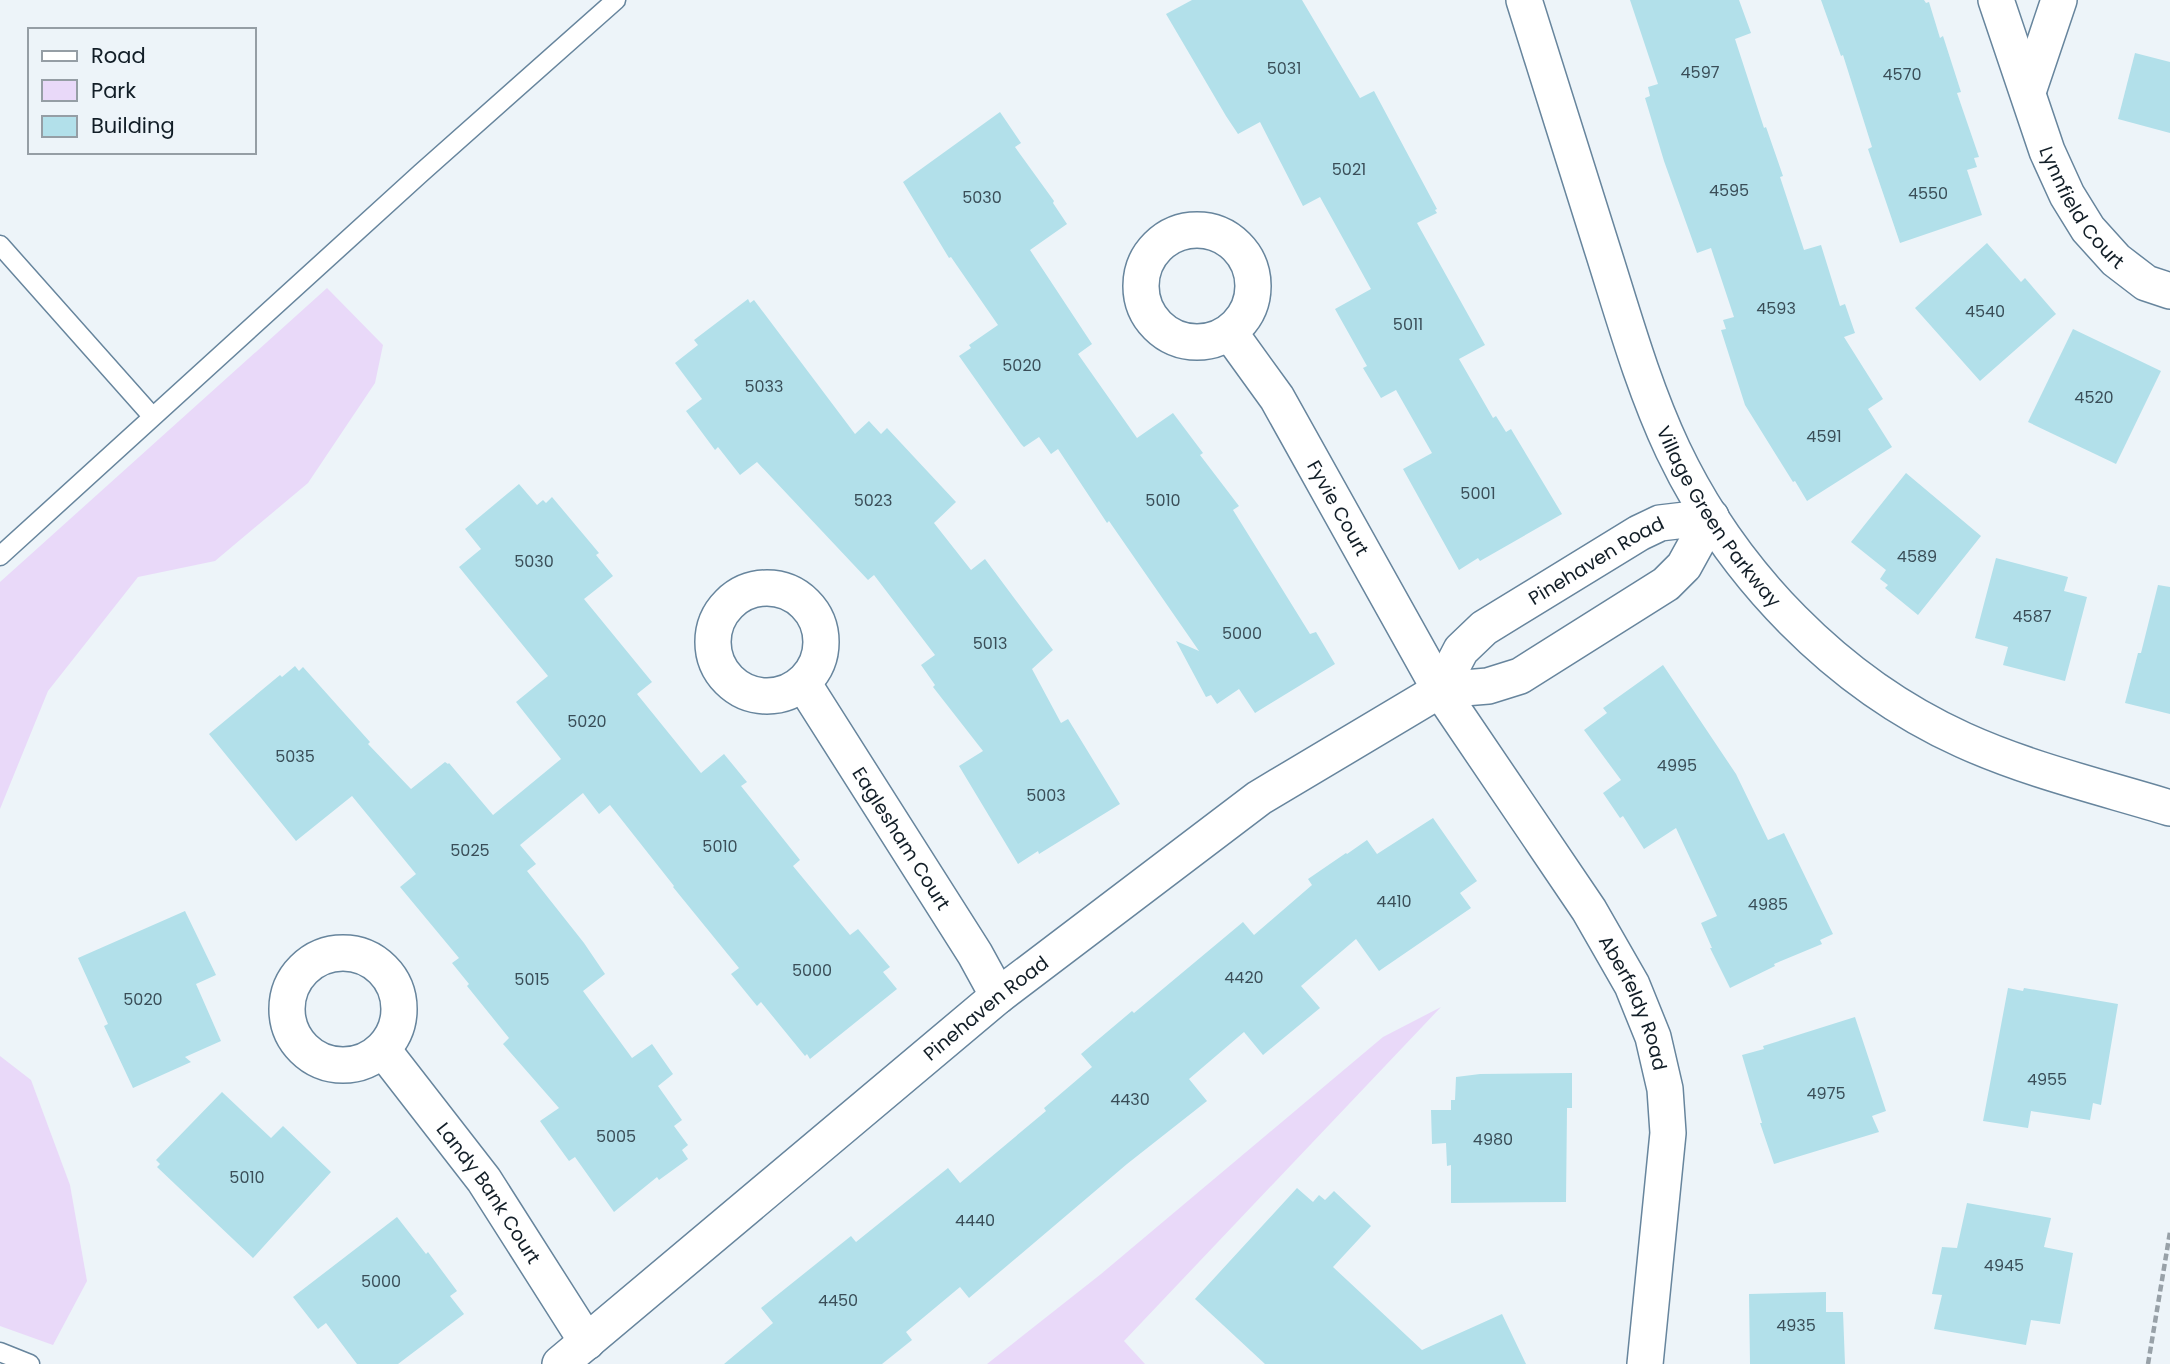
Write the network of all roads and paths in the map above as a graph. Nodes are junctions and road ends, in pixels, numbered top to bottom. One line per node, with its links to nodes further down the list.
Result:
1 (617, 0): 9 (lane)
2 (1524, 0): 10 (street, Village Green Parkway)
3 (1996, 0): 5 (street, Lynnfield Court)
4 (2059, 0): 5 (street)
5 (2028, 92): 7 (street, Lynnfield Court)
6 (0, 246): 9 (lane)
7 (2170, 291)
8 (1230, 333): 13 (street, Fyvie Court)
9 (152, 416): 11 (lane)
10 (1711, 517): 13 (street, Pinehaven Road); 13 (street, Pinehaven Road); 14 (street, Village Green Parkway)
11 (0, 556)
12 (803, 682): 15 (street, Eaglesham Court)
13 (1440, 690): 15 (street, Pinehaven Road); 22 (street, Aberfeldy Road)
14 (2170, 808)
15 (998, 996): 18 (street, Pinehaven Road)
16 (383, 1050): 18 (street, Landy Bank Court)
17 (2170, 1232): 23 (path)
18 (587, 1342): 21 (street, Pinehaven Road)
19 (0, 1352): 20 (lane)
20 (30, 1364)
21 (560, 1364)
22 (1645, 1364)
23 (2148, 1364)

